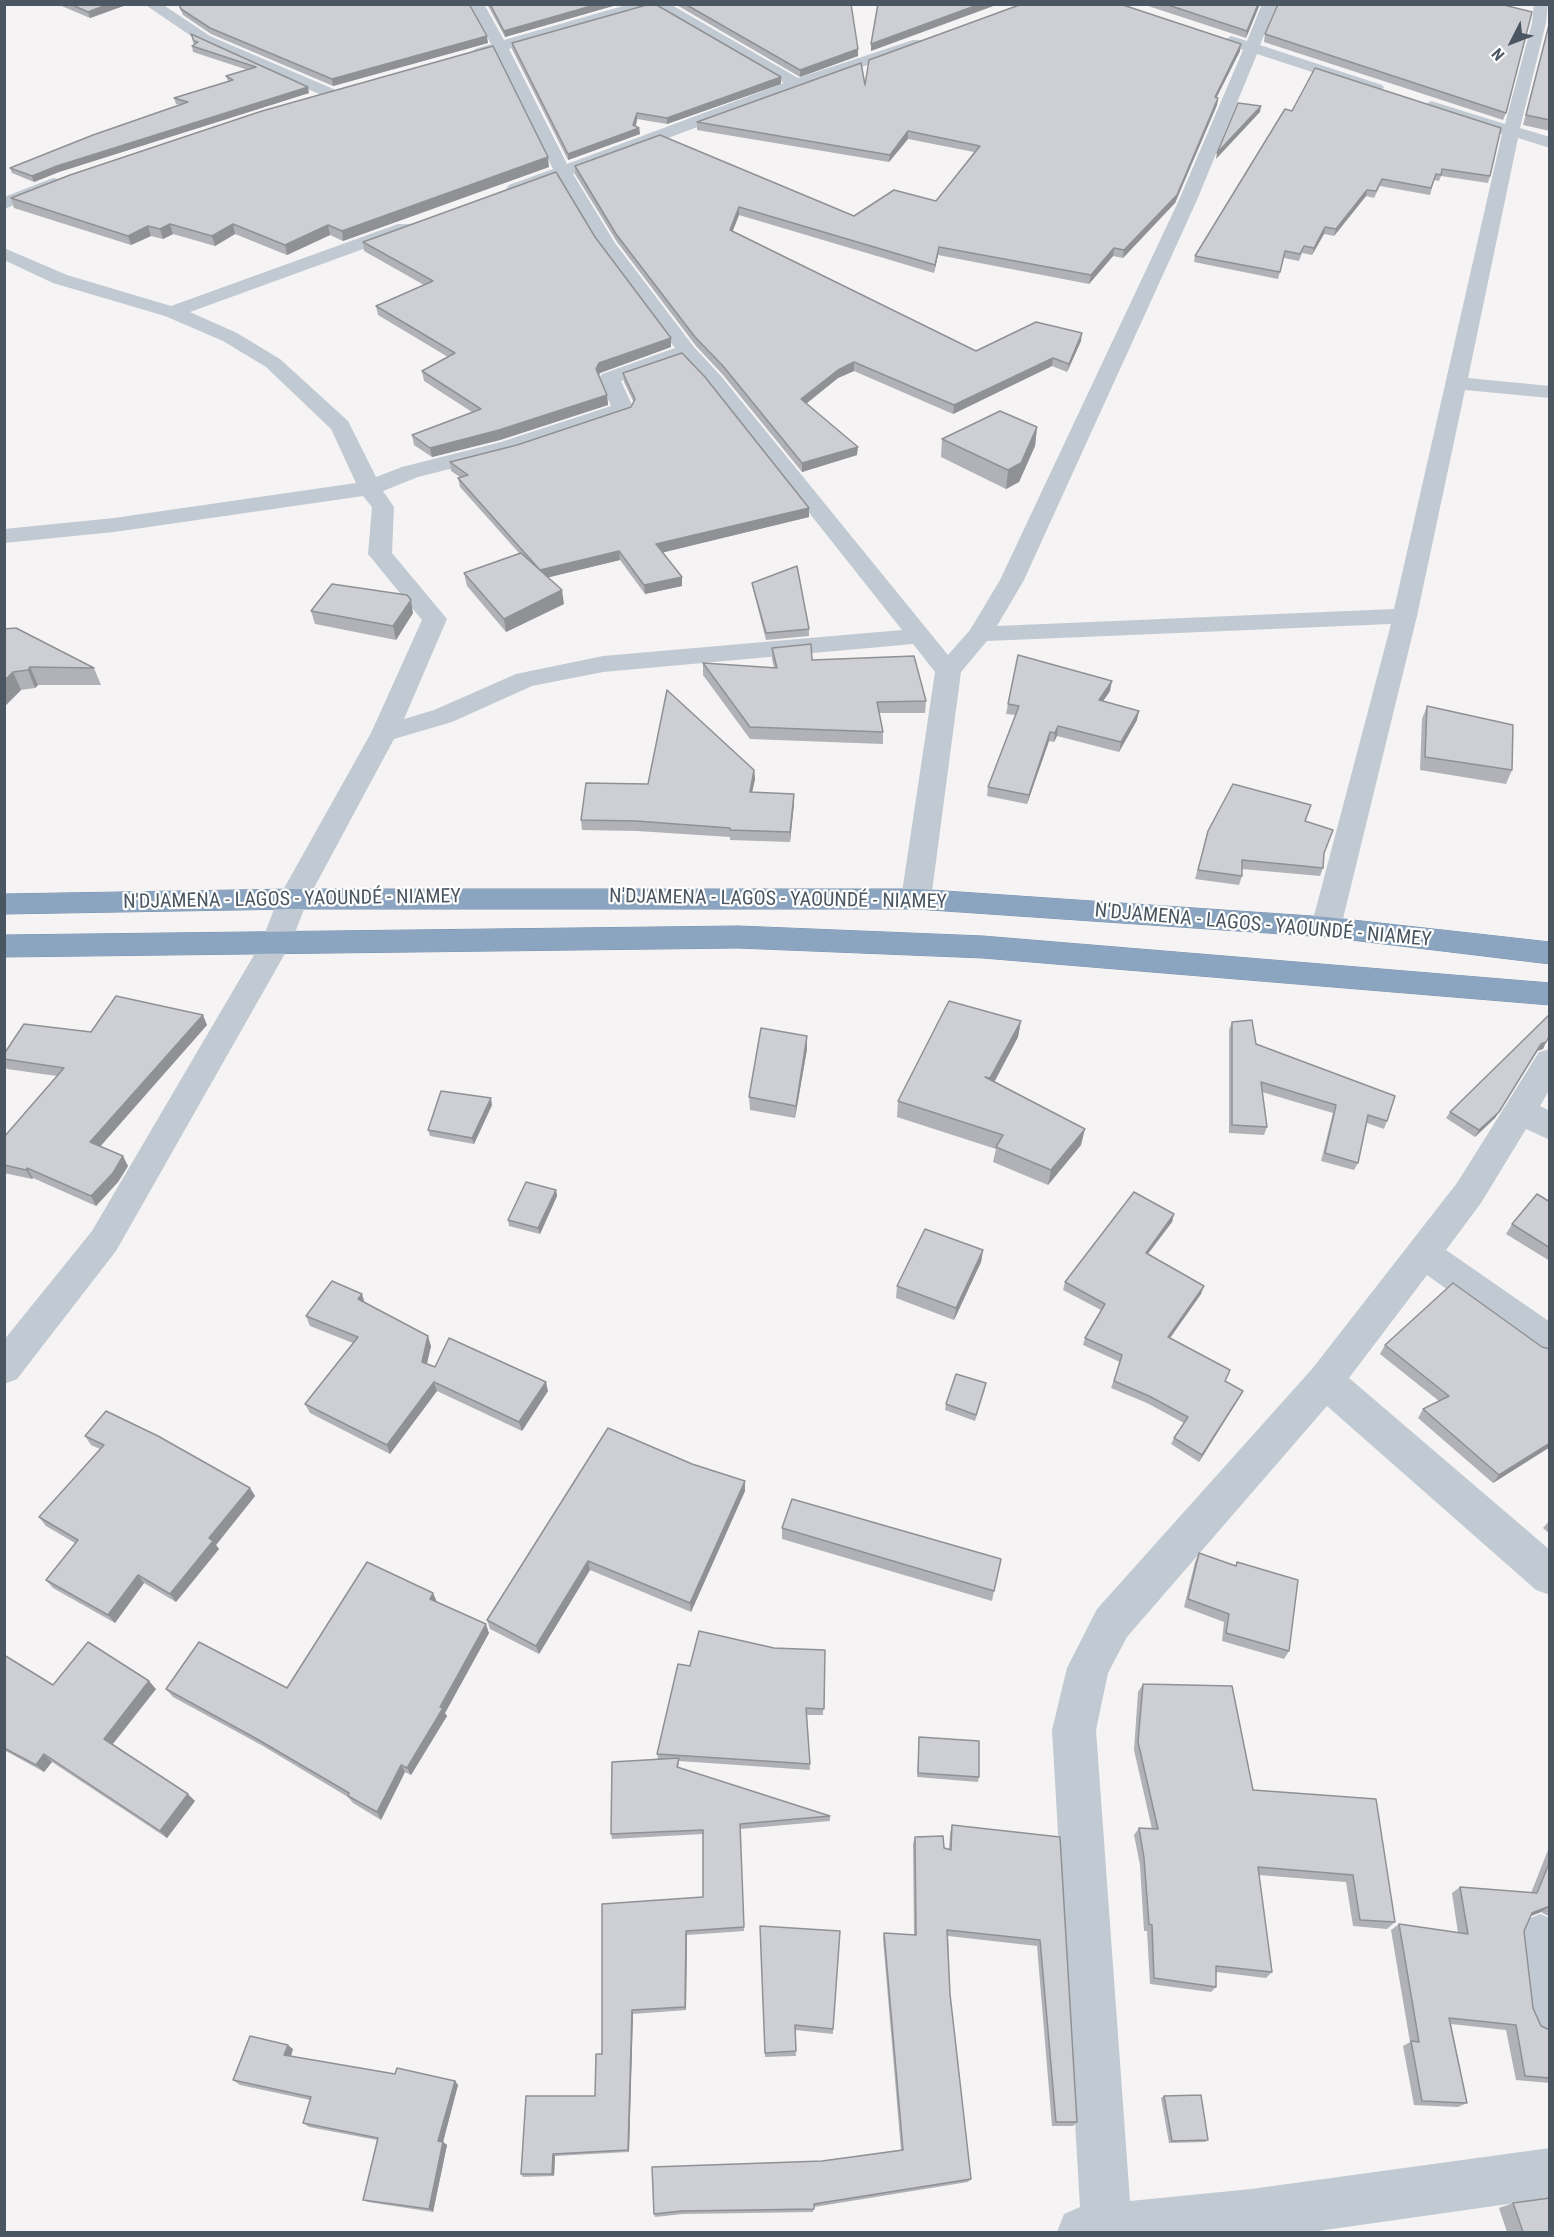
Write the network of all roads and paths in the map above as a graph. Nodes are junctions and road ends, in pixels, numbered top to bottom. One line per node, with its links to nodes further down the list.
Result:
1 (151, 4): 14 (street)
2 (476, 4): 9 (street)
3 (648, 4): 9 (street)
4 (659, 4): 12 (street)
5 (1270, 4): 10 (street)
6 (1541, 4): 16 (street)
7 (934, 37): 12 (street)
8 (1219, 37): 10 (street)
9 (500, 46): 11 (street); 18 (street)
10 (1252, 48): 13 (street); 31 (street)
11 (466, 56)
12 (797, 84): 18 (street)
13 (1391, 93)
14 (310, 100)
15 (1412, 100): 16 (street)
16 (1511, 132): 17 (street); 26 (street)
17 (1550, 143)
18 (563, 172): 20 (street); 25 (street)
19 (66, 178): 21 (street)
20 (497, 195)
21 (4, 204)
22 (420, 223): 24 (street)
23 (4, 253): 24 (street)
24 (172, 312): 28 (street)
25 (687, 351): 28 (street); 32 (street)
26 (1457, 383): 27 (street); 30 (street)
27 (1550, 392)
28 (369, 488): 29 (street); 34 (street)
29 (4, 536)
30 (1405, 616): 31 (street); 38 (street)
31 (980, 634): 33 (street)
32 (920, 636): 33 (street); 34 (street)
33 (948, 671): 36 (street)
34 (384, 733): 35 (street)
35 (293, 899): 36 (highway, N'DJAMENA - LAGOS - YAOUNDÉ - NIAMEY); 37 (highway, N'DJAMENA - LAGOS - YAOUNDÉ - NIAMEY); 39 (street)
36 (916, 899): 38 (highway, N'DJAMENA - LAGOS - YAOUNDÉ - NIAMEY)
37 (4, 904)
38 (1326, 927): 41 (highway, N'DJAMENA - LAGOS - YAOUNDÉ - NIAMEY)
39 (276, 943): 40 (highway, N'DJAMENA - LAGOS - YAOUNDÉ - NIAMEY); 42 (highway, N'DJAMENA - LAGOS - YAOUNDÉ - NIAMEY); 47 (street)
40 (4, 946)
41 (1550, 953)
42 (1550, 994)
43 (1550, 1061): 44 (street)
44 (1535, 1119): 45 (street)
45 (1422, 1252): 46 (street); 48 (street)
46 (1550, 1343)
47 (4, 1368)
48 (1325, 1381): 49 (street); 53 (street)
49 (1550, 1576)
50 (1539, 1937): 51 (street)
51 (1550, 2013)
52 (1550, 2173): 53 (street)
53 (1094, 2231)

